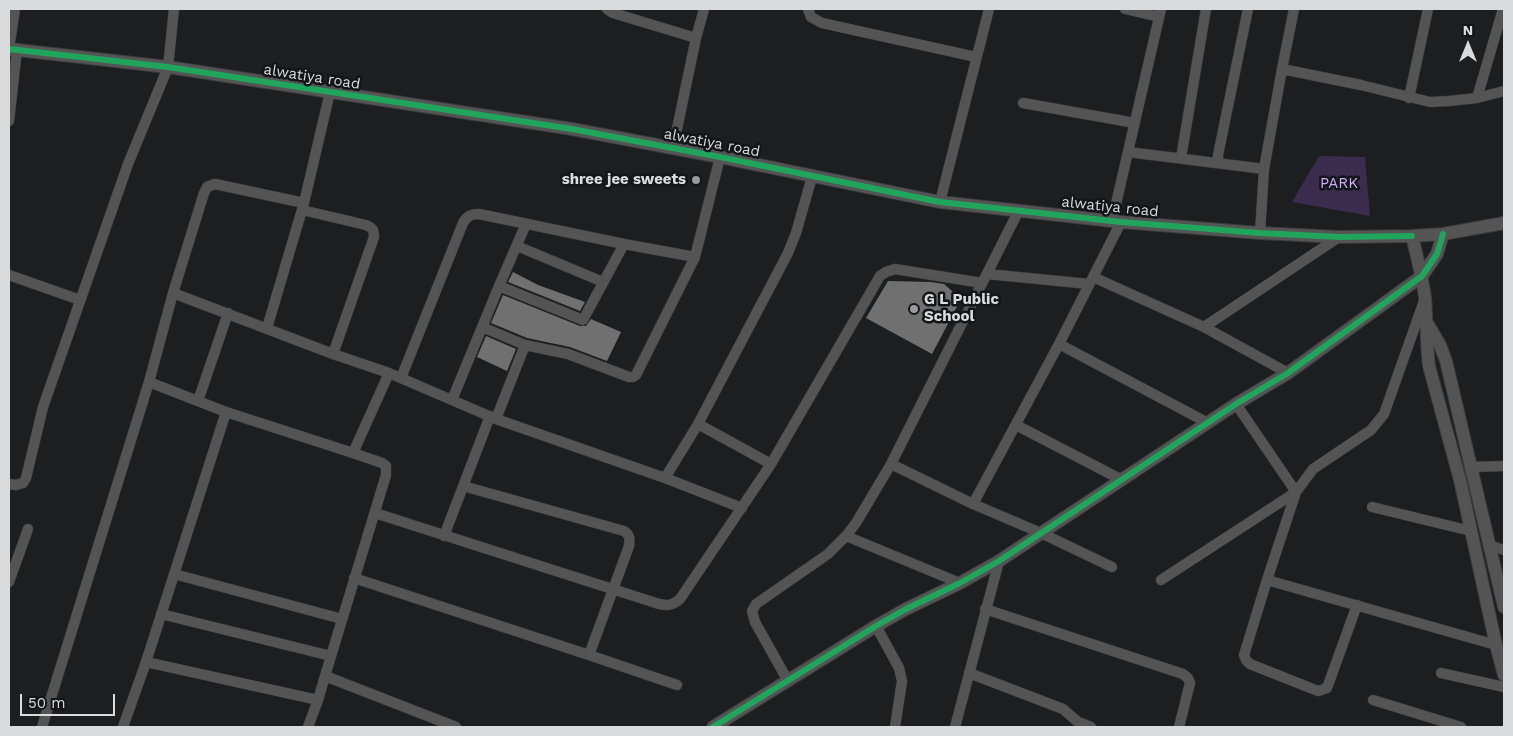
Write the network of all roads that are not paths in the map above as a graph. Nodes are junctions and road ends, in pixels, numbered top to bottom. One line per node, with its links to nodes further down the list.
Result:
1 (15, 9): 15 (street)
2 (174, 9): 17 (street)
3 (607, 9): 14 (street)
4 (704, 9): 14 (street)
5 (808, 9): 16 (street)
6 (989, 9): 16 (street)
7 (1124, 9): 13 (street)
8 (1206, 9): 29 (street)
9 (1248, 9): 30 (street)
10 (1294, 9): 18 (street)
11 (1428, 9): 21 (street)
12 (1503, 9): 22 (street)
13 (1160, 13): 25 (street)
14 (696, 38): 26 (street)
15 (12, 49): 17 (street, alwatiya road); 24 (street)
16 (976, 58): 33 (street)
17 (168, 67): 20 (street, alwatiya road); 54 (street)
18 (1282, 69): 21 (street); 31 (street)
19 (1504, 91): 22 (street)
20 (330, 92): 26 (street, alwatiya road); 34 (street)
21 (1409, 98): 22 (street)
22 (1477, 98)
23 (1023, 103): 25 (street)
24 (9, 121)
25 (1135, 123): 27 (street)
26 (673, 148): 28 (street, alwatiya road)
27 (1128, 152): 29 (street); 36 (street)
28 (720, 157): 32 (street, alwatiya road); 45 (street)
29 (1181, 158): 30 (street)
30 (1218, 163): 31 (street)
31 (1264, 169): 39 (street)
32 (812, 177): 33 (street, alwatiya road); 73 (street)
33 (940, 202): 35 (street, alwatiya road)
34 (303, 206): 52 (street); 59 (street); 62 (street)
35 (1019, 210): 36 (street, alwatiya road); 48 (street)
36 (1117, 222): 39 (street, alwatiya road); 49 (street)
37 (1504, 223): 40 (street, alwatiya road)
38 (526, 224): 43 (street); 44 (street); 65 (street)
39 (1260, 233): 42 (street, alwatiya road)
40 (1443, 234): 41 (street, alwatiya road); 47 (street)
41 (1412, 236): 42 (street, alwatiya road); 47 (street)
42 (1339, 237): 58 (street)
43 (624, 244): 45 (street); 50 (street)
44 (517, 246): 50 (street); 51 (street)
45 (695, 257): 61 (street)
46 (9, 275): 54 (street)
47 (1422, 276): 53 (street); 64 (street)
48 (985, 278): 49 (street); 76 (street); 77 (street)
49 (1091, 281): 58 (street); 60 (street)
50 (603, 282): 51 (street)
51 (499, 286): 57 (street)
52 (173, 293): 55 (street); 66 (street)
53 (1425, 298): 56 (street); 84 (street)
54 (80, 300): 82 (street)
55 (228, 313): 59 (street); 68 (street)
56 (1426, 321): 78 (street); 90 (street)
57 (482, 327): 61 (street); 67 (street)
58 (1204, 327): 64 (street)
59 (267, 328): 62 (street)
60 (1059, 344): 72 (street); 74 (street)
61 (525, 345): 71 (street)
62 (333, 354): 63 (street)
63 (389, 373): 65 (street); 75 (street)
64 (1288, 373): 69 (street)
65 (401, 378): 67 (street)
66 (149, 382): 68 (street); 124 (street)
67 (452, 400): 71 (street)
68 (198, 401): 70 (street)
69 (1236, 404): 72 (street); 84 (street)
70 (226, 412): 75 (street); 98 (street)
71 (493, 417): 80 (street); 83 (street)
72 (1208, 423): 81 (street)
73 (698, 424): 76 (street); 80 (street)
74 (1016, 425): 81 (street); 85 (street)
75 (354, 453): 88 (street)
76 (771, 464): 87 (street)
77 (891, 464): 85 (street); 93 (street)
78 (1470, 466): 79 (street); 94 (street)
79 (1504, 466)
80 (665, 478): 87 (street)
81 (1122, 480): 91 (street)
82 (9, 484)
83 (463, 486): 92 (street); 104 (street)
84 (1296, 492): 100 (street); 101 (street)
85 (973, 504): 91 (street)
86 (1372, 507): 90 (street)
87 (742, 508): 104 (street)
88 (375, 513): 92 (street); 99 (street)
89 (28, 529): 102 (street)
90 (1471, 531): 111 (street)
91 (1041, 533): 96 (street); 97 (street)
92 (444, 536): 104 (street)
93 (846, 536): 103 (street); 119 (street)
94 (1488, 545): 95 (street); 106 (street)
95 (1504, 550)
96 (999, 561): 103 (street); 107 (street)
97 (1112, 567)
98 (174, 574): 108 (street); 109 (street)
99 (354, 578): 109 (street); 112 (street)
100 (1161, 580)
101 (1267, 580): 105 (street); 105 (street)
102 (9, 582)
103 (960, 583): 110 (street)
104 (613, 589): 112 (street)
105 (1357, 605): 111 (street)
106 (1504, 607)
107 (985, 609): 115 (street); 132 (street)
108 (161, 614): 113 (street); 114 (street)
109 (342, 620): 113 (street)
110 (876, 626): 119 (street); 129 (street)
111 (1496, 645): 117 (street)
112 (589, 655): 120 (street)
113 (331, 656): 118 (street)
114 (146, 662): 122 (street); 125 (street)
115 (969, 673): 130 (street); 131 (street)
116 (1441, 673): 121 (street)
117 (1504, 675)
118 (324, 676): 122 (street); 127 (street)
119 (788, 681): 128 (street)
120 (677, 685)
121 (1504, 687)
122 (318, 700): 126 (street)
123 (1373, 700): 133 (street)
124 (42, 727)
125 (123, 727)
126 (308, 727)
127 (456, 727)
128 (714, 727)
129 (895, 727)
130 (955, 727)
131 (1091, 727)
132 (1179, 727)
133 (1460, 727)

